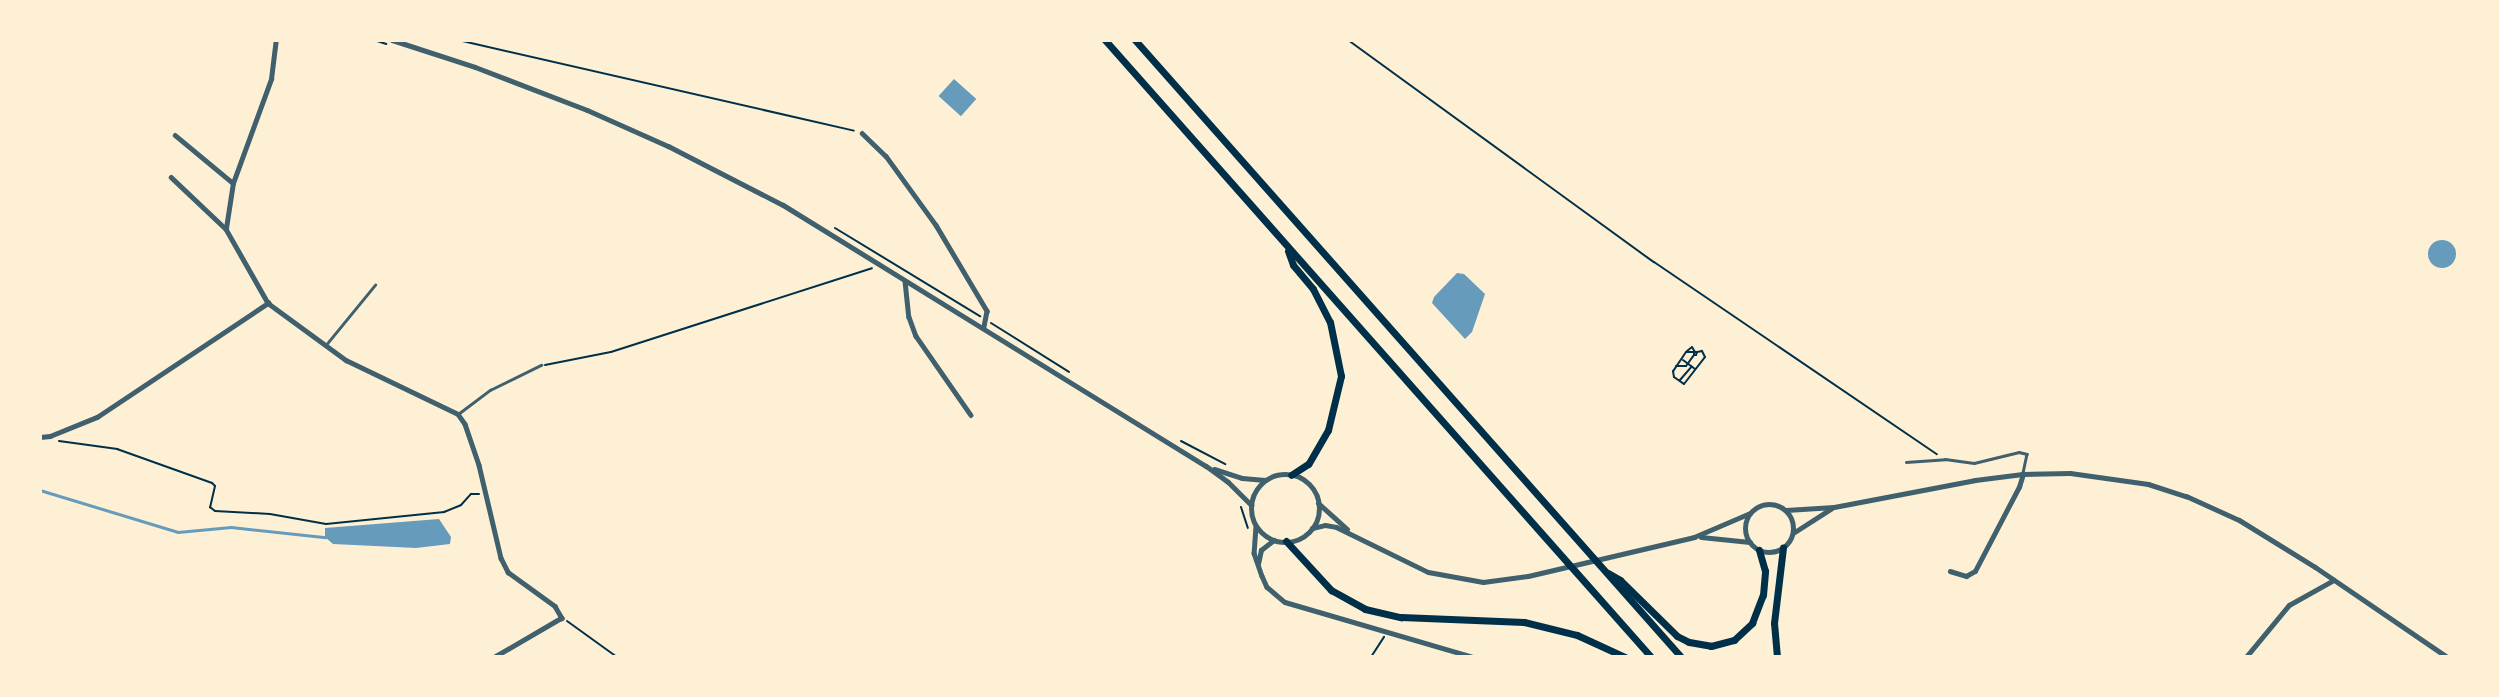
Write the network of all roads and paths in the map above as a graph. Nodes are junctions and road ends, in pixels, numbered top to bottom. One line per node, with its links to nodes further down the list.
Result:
1 (275, 40): 11 (street)
2 (374, 40): 7 (path)
3 (458, 40): 8 (path)
4 (1105, 40): 13 (highway)
5 (1135, 40): 59 (highway)
6 (1348, 40): 34 (path)
7 (389, 42): 15 (street)
8 (862, 133): 18 (street)
9 (175, 135): 11 (street)
10 (171, 177): 12 (street)
11 (233, 183): 12 (street)
12 (226, 229): 17 (street)
13 (1286, 246): 38 (highway); 69 (highway)
14 (865, 260): 25 (path)
15 (905, 279): 18 (street); 31 (street)
16 (375, 285): 19 (lane)
17 (268, 303): 19 (street); 32 (street)
18 (984, 327): 36 (street)
19 (326, 346): 30 (street)
20 (1695, 353): 21 (path); 22 (path); 28 (path)
21 (1681, 359): 23 (path); 26 (path)
22 (1691, 359): 23 (path); 24 (path)
23 (1688, 363): 26 (path); 27 (path)
24 (1696, 363)
25 (541, 365): 30 (lane)
26 (1676, 366): 29 (path)
27 (1692, 366): 28 (path); 29 (path)
28 (1696, 369): 29 (path)
29 (1680, 381)
30 (458, 414): 40 (street)
31 (971, 415)
32 (40, 437)
33 (55, 440): 40 (path)
34 (1945, 459): 35 (lane); 37 (lane)
35 (1906, 462)
36 (1206, 466): 39 (street); 41 (street)
37 (2023, 474): 44 (street); 60 (street); 61 (street)
38 (1291, 475): 39 (street); 42 (street)
39 (1265, 480): 43 (street)
40 (485, 493): 62 (street)
41 (1242, 495): 43 (street); 52 (path)
42 (1318, 503): 48 (street); 50 (street)
43 (1251, 505): 47 (street)
44 (1834, 507): 45 (street); 49 (street)
45 (1786, 510): 46 (street); 49 (street)
46 (1750, 513): 51 (street); 55 (street)
47 (1256, 526): 52 (street); 53 (street)
48 (1311, 528): 50 (street); 54 (street)
49 (1793, 533): 56 (street)
50 (1356, 536): 51 (street)
51 (1694, 537): 55 (street)
52 (1255, 540): 58 (street)
53 (1274, 540): 54 (street); 58 (street)
54 (1286, 541): 68 (highway)
55 (1750, 542): 57 (street)
56 (1783, 548): 57 (street); 71 (highway)
57 (1759, 550): 59 (highway)
58 (1258, 565): 63 (street)
59 (1601, 569): 70 (highway)
60 (1950, 572)
61 (2334, 580): 72 (street); 73 (street)
62 (562, 618): 64 (street); 65 (path)
63 (1389, 630): 66 (path); 67 (street)
64 (495, 657)
65 (617, 657)
66 (1371, 657)
67 (1473, 657)
68 (1625, 657)
69 (1651, 657)
70 (1681, 657)
71 (1777, 657)
72 (2246, 657)
73 (2447, 657)

